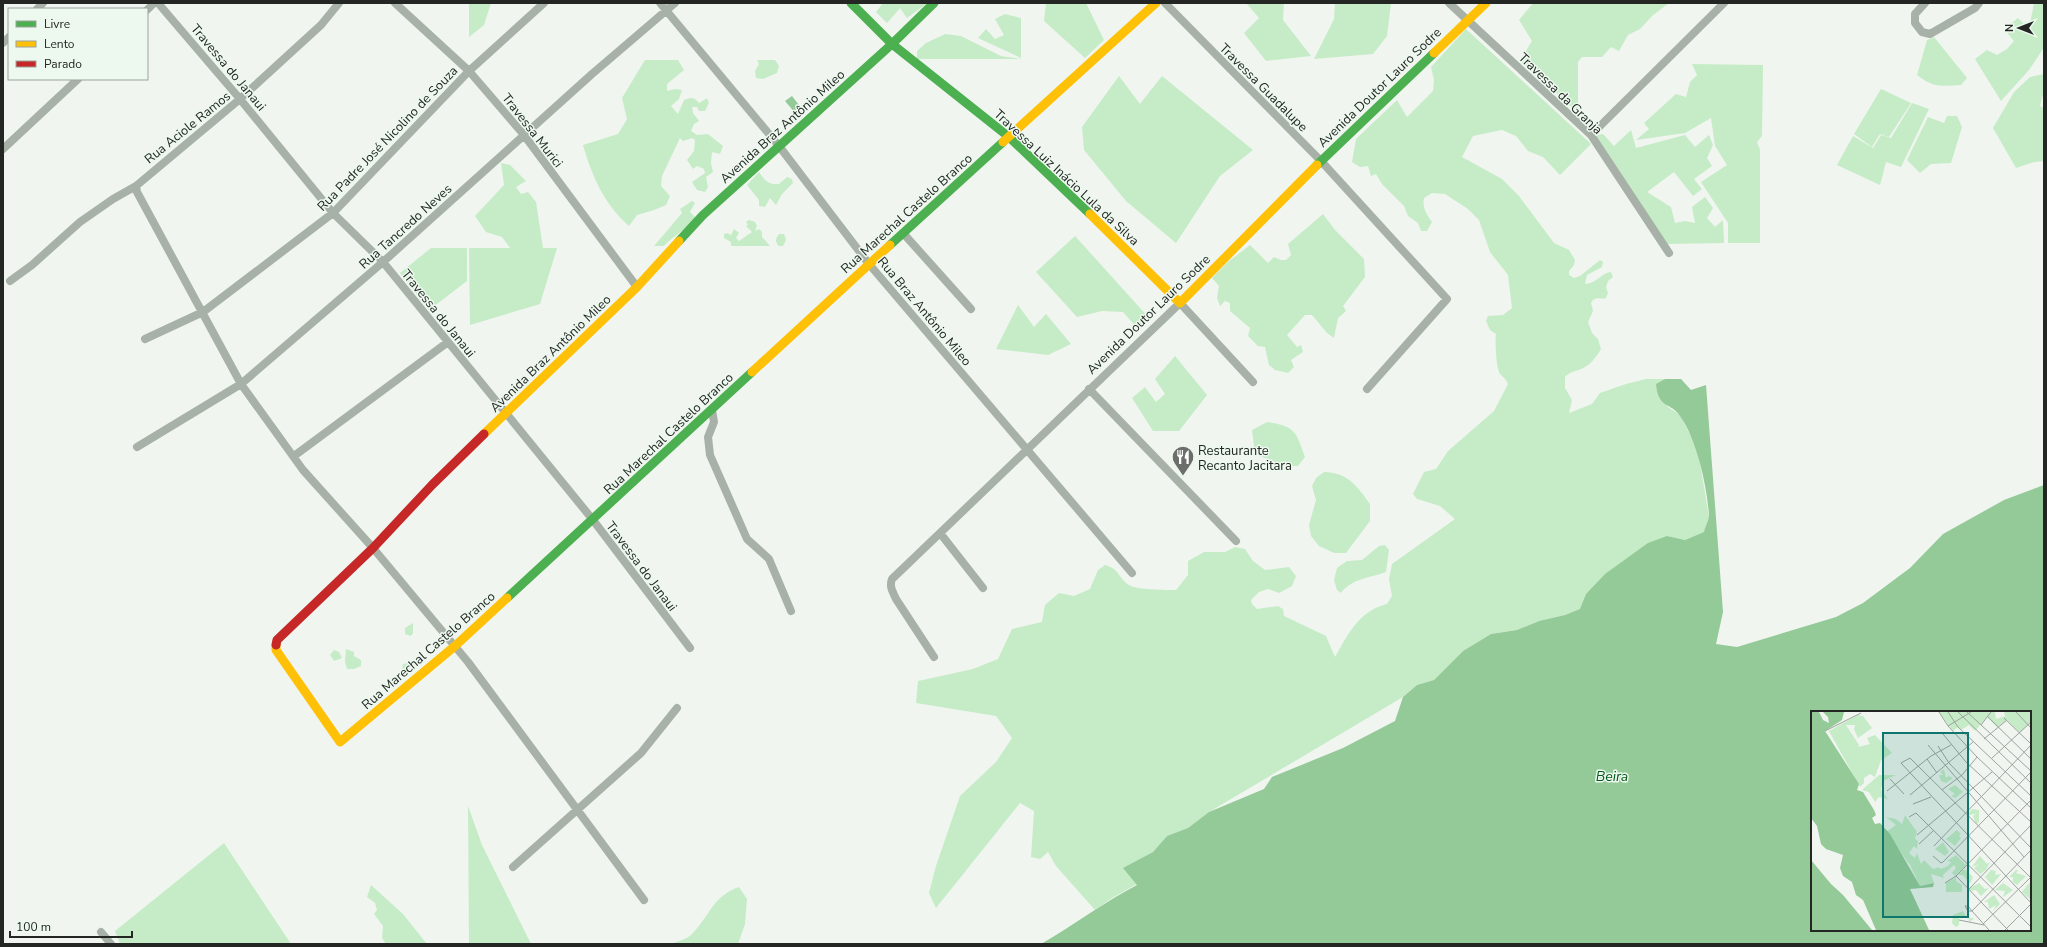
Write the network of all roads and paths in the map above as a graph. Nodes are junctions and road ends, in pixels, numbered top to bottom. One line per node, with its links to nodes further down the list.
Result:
1 (158, 3): 21 (street, Travessa do Janaui)
2 (339, 3): 21 (street, Rua Aciole Ramos)
3 (395, 3): 19 (street, Travessa Murici)
4 (544, 3): 19 (street, Rua Padre José Nicolino de Souza)
5 (660, 3): 16 (street, Rua Braz Antônio Mileo)
6 (674, 3): 16 (street, Rua Tancredo Neves)
7 (851, 3): 18 (street, Travessa Luiz Inácio Lula da Silva)
8 (934, 3): 18 (street, Avenida Braz Antônio Mileo)
9 (1156, 3): 24 (street, Rua Marechal Castelo Branco)
10 (1165, 3): 27 (street, Travessa Guadalupe)
11 (1448, 3): 17 (street, Travessa da Granja)
12 (1486, 3): 17 (street, Avenida Doutor Lauro Sodre)
13 (1724, 3): 22 (street)
14 (1926, 3): 15 (street)
15 (1979, 3)
16 (666, 10): 23 (street, Rua Tancredo Neves); 25 (street, Rua Braz Antônio Mileo)
17 (1467, 21): 22 (street, Travessa da Granja); 27 (street, Avenida Doutor Lauro Sodre)
18 (892, 44): 24 (street, Travessa Luiz Inácio Lula da Silva); 25 (street, Avenida Braz Antônio Mileo)
19 (469, 71): 23 (street, Travessa Murici); 29 (street, Rua Padre José Nicolino de Souza)
20 (77, 80): 26 (street)
21 (240, 98): 28 (street, Rua Aciole Ramos); 29 (street, Travessa do Janaui)
22 (1591, 135): 31 (street, Travessa da Granja)
23 (524, 136): 32 (street, Rua Tancredo Neves); 35 (street, Travessa Murici)
24 (1009, 137): 30 (street, Rua Marechal Castelo Branco); 36 (street, Travessa Luiz Inácio Lula da Silva)
25 (779, 146): 33 (street, Rua Braz Antônio Mileo); 35 (street, Avenida Braz Antônio Mileo)
26 (3, 149)
27 (1321, 161): 36 (street, Avenida Doutor Lauro Sodre); 44 (street, Travessa Guadalupe)
28 (136, 186): 34 (street, Rua Aciole Ramos); 38 (street)
29 (333, 213): 32 (street, Travessa do Janaui); 38 (street, Rua Padre José Nicolino de Souza)
30 (903, 233): 33 (street, Rua Marechal Castelo Branco); 37 (street)
31 (1669, 253)
32 (383, 262): 40 (street, Travessa do Janaui); 42 (street, Rua Tancredo Neves)
33 (869, 264): 45 (street, Rua Marechal Castelo Branco); 48 (street, Rua Braz Antônio Mileo)
34 (10, 281)
35 (637, 286): 46 (street, Avenida Braz Antônio Mileo)
36 (1180, 303): 41 (street, Travessa Luiz Inácio Lula da Silva); 43 (street, Avenida Doutor Lauro Sodre)
37 (971, 309)
38 (203, 312): 39 (street, Rua Padre José Nicolino de Souza); 42 (street)
39 (145, 339)
40 (448, 342): 46 (street, Travessa do Janaui); 49 (street)
41 (1253, 382)
42 (241, 384): 47 (street, Rua Tancredo Neves); 49 (street)
43 (1089, 389): 48 (street, Avenida Doutor Lauro Sodre); 52 (street)
44 (1368, 389)
45 (712, 410): 50 (street, Rua Marechal Castelo Branco); 56 (street)
46 (506, 414): 50 (street, Travessa do Janaui); 53 (street, Avenida Braz Antônio Mileo)
47 (137, 447)
48 (1028, 448): 51 (street, Avenida Doutor Lauro Sodre); 54 (street, Rua Braz Antônio Mileo)
49 (294, 456): 53 (street)
50 (593, 520): 57 (street, Rua Marechal Castelo Branco); 58 (street, Travessa do Janaui)
51 (940, 533): 55 (street); 59 (street, Avenida Doutor Lauro Sodre)
52 (1236, 541)
53 (373, 548): 57 (street); 61 (street, Avenida Braz Antônio Mileo)
54 (1132, 573)
55 (983, 588)
56 (791, 611)
57 (455, 646): 61 (street, Rua Marechal Castelo Branco); 62 (street)
58 (690, 648)
59 (934, 657)
60 (677, 708): 62 (street)
61 (340, 742)
62 (578, 809): 63 (street); 64 (street)
63 (512, 867)
64 (644, 900)
65 (101, 932): 66 (street)
66 (111, 944)

